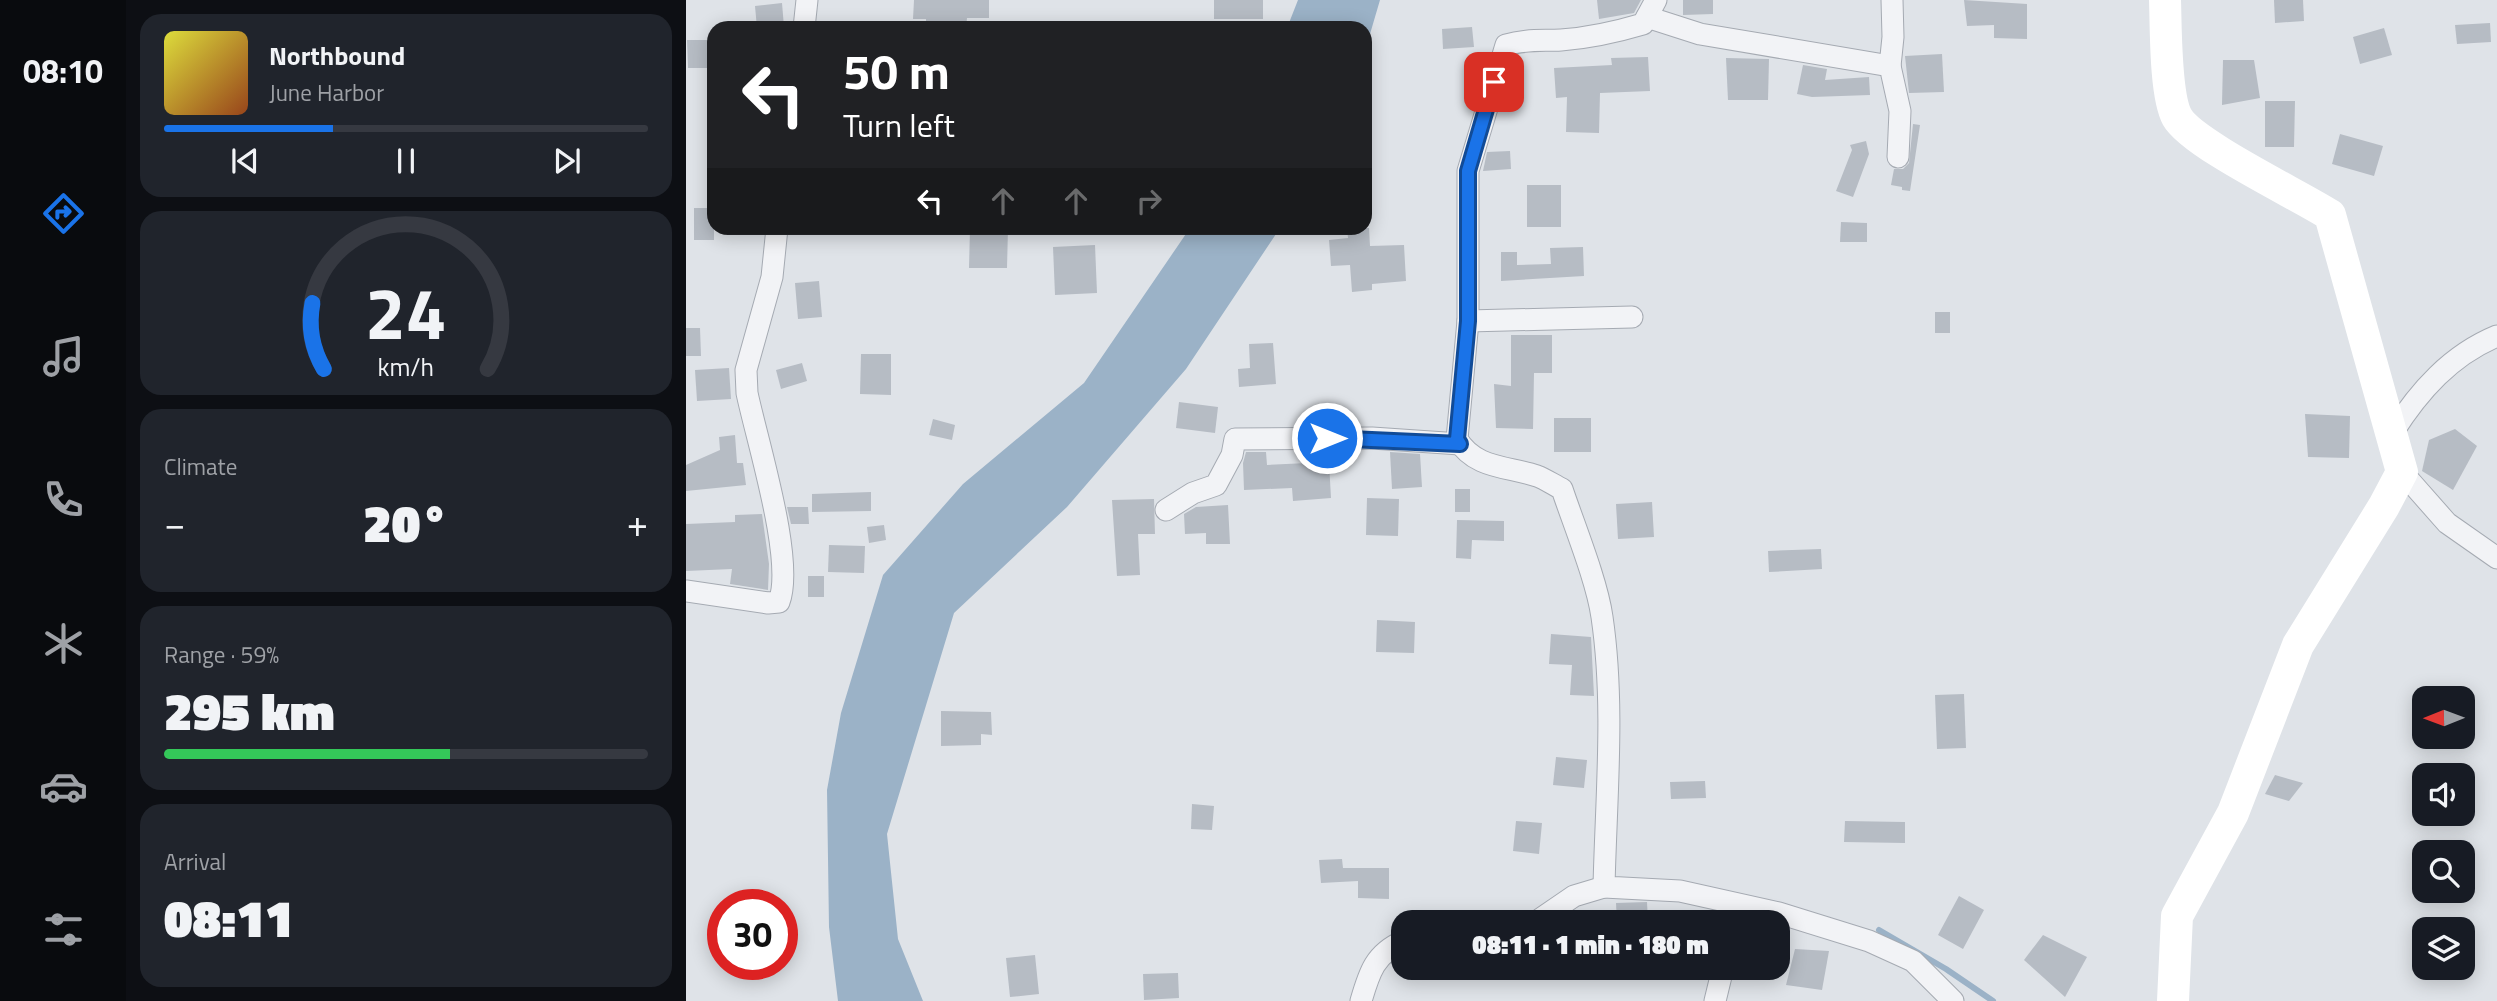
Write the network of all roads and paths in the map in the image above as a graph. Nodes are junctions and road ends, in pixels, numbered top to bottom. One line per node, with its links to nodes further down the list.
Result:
1 (807, 0): 5 (street)
2 (1892, 0): 6 (street)
3 (2165, 0): 12 (main road)
4 (1652, 8): 6 (street); 10 (street)
5 (805, 21)
6 (1890, 66): 7 (street)
7 (1898, 157)
8 (776, 235): 17 (street)
9 (1632, 317): 10 (street)
10 (1468, 321): 13 (street)
11 (2497, 336): 12 (street)
12 (2393, 432): 14 (main road)
13 (1460, 444): 15 (street); 18 (street)
14 (2402, 472): 16 (street); 27 (main road)
15 (1166, 510)
16 (2497, 558)
17 (686, 591)
18 (1604, 887): 19 (street); 20 (street)
19 (1554, 910)
20 (1728, 910)
21 (1790, 916): 26 (street)
22 (1391, 947): 24 (street)
23 (1720, 980): 25 (street)
24 (1361, 1001)
25 (1715, 1001)
26 (1953, 1001)
27 (2173, 1001)

